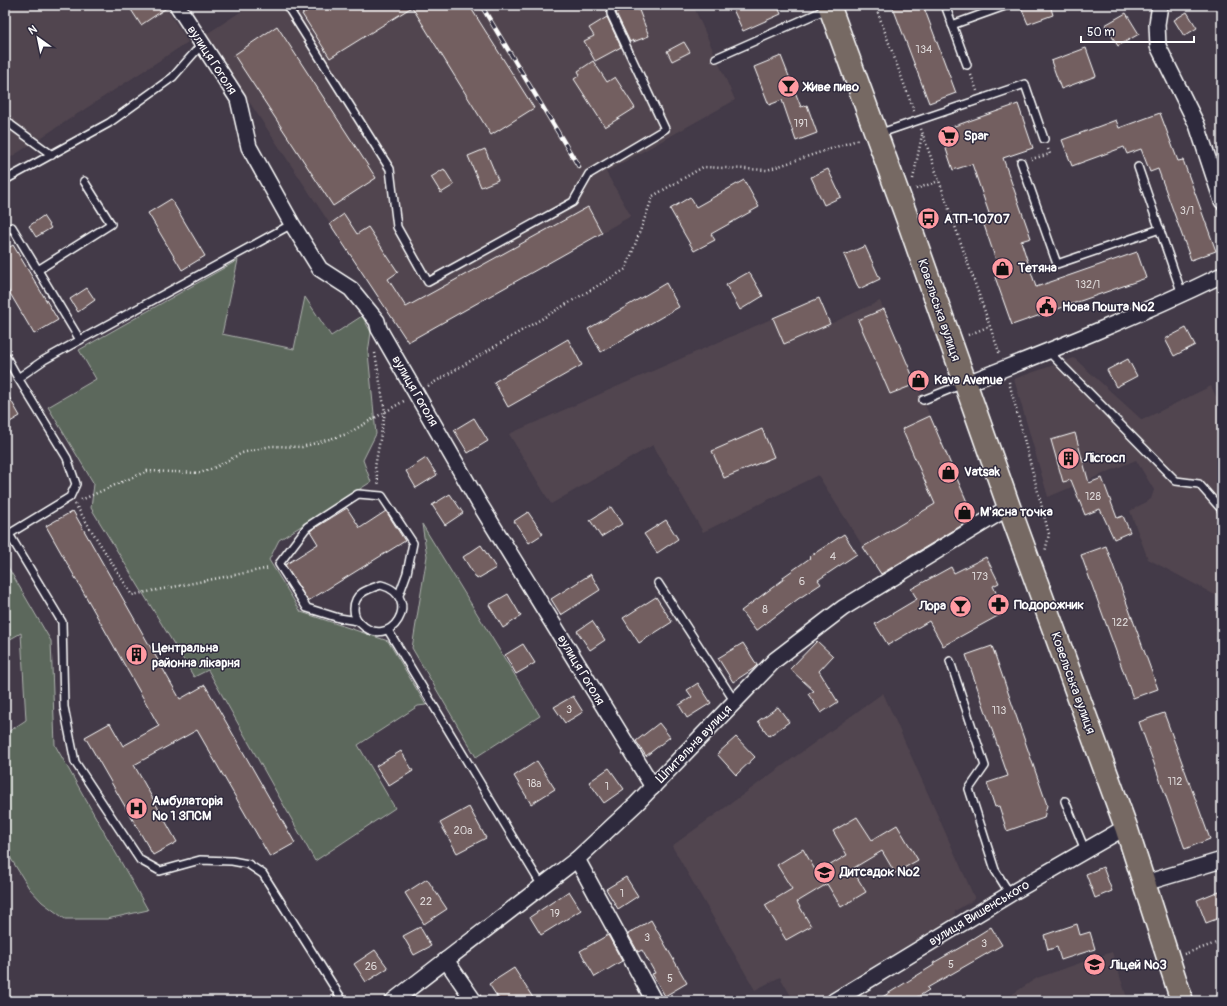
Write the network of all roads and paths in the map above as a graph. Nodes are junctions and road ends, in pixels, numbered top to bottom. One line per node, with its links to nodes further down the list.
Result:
1 (176, 5): 10 (street, вулиця Гоголя)
2 (296, 5): 3 (lane)
3 (611, 5)
4 (875, 5): 15 (path)
5 (945, 5): 9 (lane)
6 (1005, 5): 9 (lane)
7 (1160, 5): 26 (street)
8 (829, 6): 11 (lane); 17 (main road, Ковельська вулиця)
9 (952, 25): 12 (lane)
10 (202, 44): 19 (lane); 27 (street, вулиця Гоголя)
11 (716, 58)
12 (967, 65): 13 (path)
13 (980, 99): 15 (lane); 18 (lane)
14 (5, 118): 19 (lane)
15 (918, 121): 16 (path); 17 (lane)
16 (922, 134): 23 (path); 25 (path)
17 (876, 135): 25 (main road, Ковельська вулиця); 42 (path)
18 (1044, 139): 20 (path)
19 (52, 155): 22 (lane)
20 (1021, 162): 28 (lane)
21 (1138, 167): 28 (lane)
22 (5, 180)
23 (939, 181): 25 (path); 33 (path)
24 (84, 182): 30 (lane)
25 (904, 193): 36 (main road, Ковельська вулиця)
26 (1222, 201)
27 (292, 224): 34 (street, вулиця Гоголя); 35 (lane)
28 (1160, 229): 32 (lane)
29 (5, 231): 30 (lane)
30 (38, 270): 35 (lane)
31 (1222, 275): 32 (street)
32 (1182, 294): 37 (street)
33 (990, 326): 36 (path); 39 (path)
34 (379, 329): 42 (street, вулиця Гоголя); 44 (path)
35 (80, 340): 40 (lane)
36 (950, 341): 41 (main road, Ковельська вулиця)
37 (1048, 352): 39 (street); 49 (lane)
38 (5, 355): 40 (lane)
39 (1005, 368): 41 (street); 51 (path)
40 (18, 378): 46 (lane)
41 (965, 384): 43 (lane); 48 (main road, Ковельська вулиця)
42 (416, 393): 44 (path); 59 (street, вулиця Гоголя)
43 (923, 400)
44 (385, 412): 45 (path); 47 (path)
45 (382, 496): 52 (lane); 54 (lane)
46 (70, 497): 47 (path); 50 (lane)
47 (75, 504): 52 (path)
48 (1009, 507): 58 (street, Шпитальна вулиця); 61 (main road, Ковельська вулиця)
49 (1222, 510)
50 (7, 533): 71 (lane)
51 (1045, 554)
52 (280, 566): 55 (lane)
53 (658, 583): 58 (lane)
54 (399, 595): 55 (lane); 56 (lane)
55 (358, 621): 56 (lane)
56 (388, 630): 66 (lane)
57 (950, 661): 67 (lane)
58 (735, 702): 59 (street, Шпитальна вулиця)
59 (653, 787): 63 (street, Шпитальна вулиця)
60 (1065, 801): 62 (lane)
61 (1126, 827): 62 (street, вулиця Вишенського); 65 (main road, Ковельська вулиця)
62 (1085, 850): 67 (street, вулиця Вишенського)
63 (577, 859): 66 (street, Шпитальна вулиця); 74 (street)
64 (1222, 860): 65 (street)
65 (1145, 883): 69 (main road, Ковельська вулиця)
66 (542, 886): 70 (street, Шпитальна вулиця)
67 (1010, 894): 75 (street, вулиця Вишенського)
68 (1222, 941): 69 (path)
69 (1168, 958): 76 (main road, Ковельська вулиця)
70 (446, 960): 72 (street, Шпитальна вулиця); 73 (street)
71 (343, 1001)
72 (392, 1001)
73 (474, 1001)
74 (654, 1001)
75 (834, 1001)
76 (1182, 1001)

